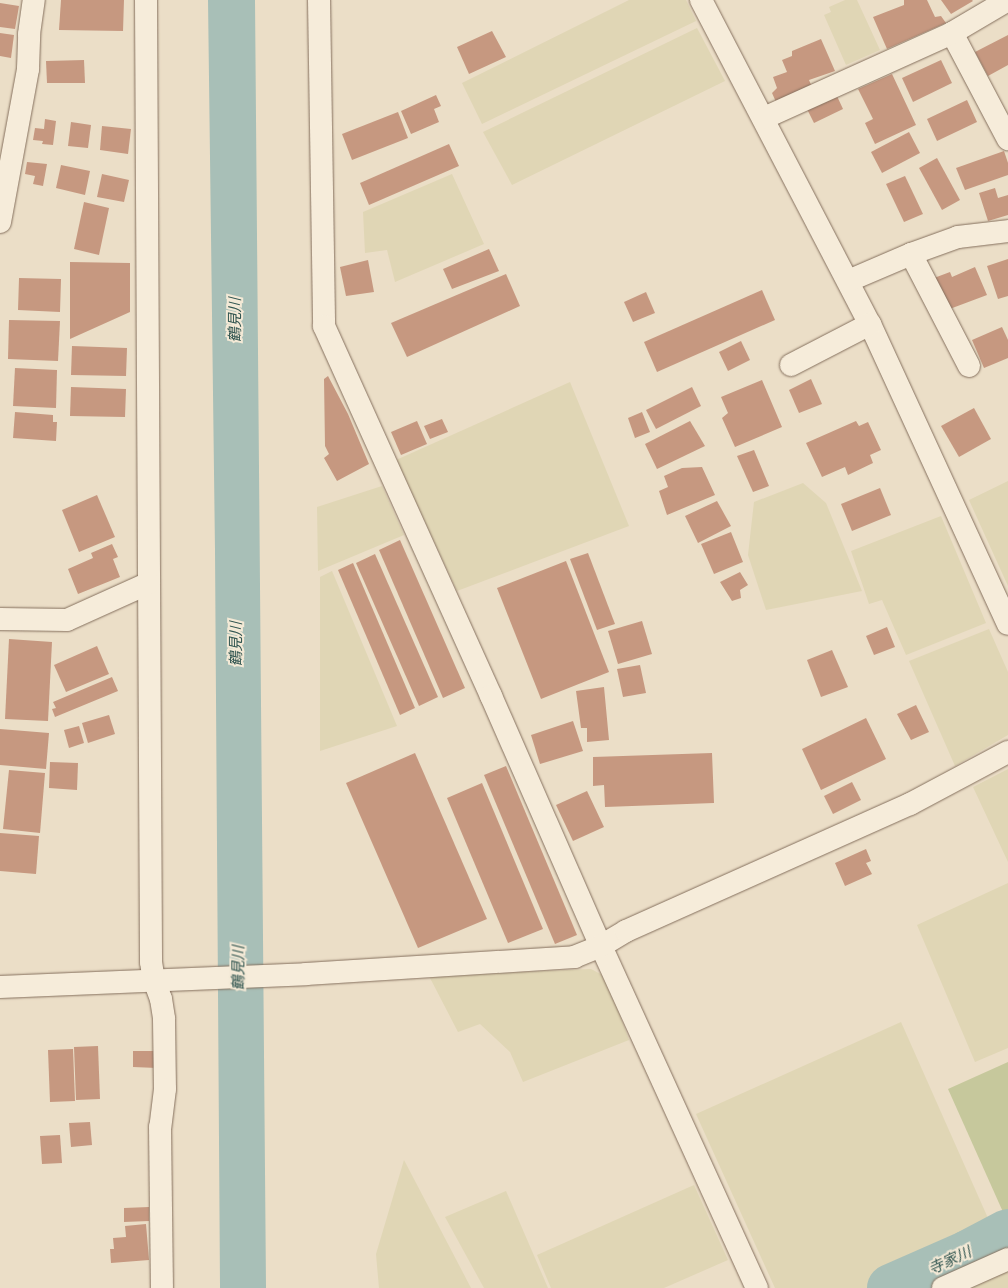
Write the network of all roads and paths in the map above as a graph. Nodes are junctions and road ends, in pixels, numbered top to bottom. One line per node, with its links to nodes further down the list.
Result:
1 (34, 0): 9 (street)
2 (146, 0): 16 (street)
3 (319, 0): 20 (street)
4 (701, 0): 7 (street)
5 (1008, 0): 6 (street)
6 (952, 33): 7 (street); 8 (street)
7 (764, 118): 12 (street)
8 (1008, 139)
9 (0, 222)
10 (1008, 231): 11 (street)
11 (911, 254): 12 (street); 15 (street)
12 (848, 281): 13 (street)
13 (870, 324): 14 (street); 18 (street)
14 (792, 365)
15 (969, 366)
16 (148, 583): 17 (street); 21 (street)
17 (0, 619)
18 (1008, 624)
19 (1008, 752): 20 (street)
20 (602, 946): 21 (street); 25 (street)
21 (163, 980): 22 (street); 24 (street)
22 (0, 987)
23 (1008, 1259): 26 (street)
24 (162, 1288)
25 (757, 1288)
26 (943, 1288)

